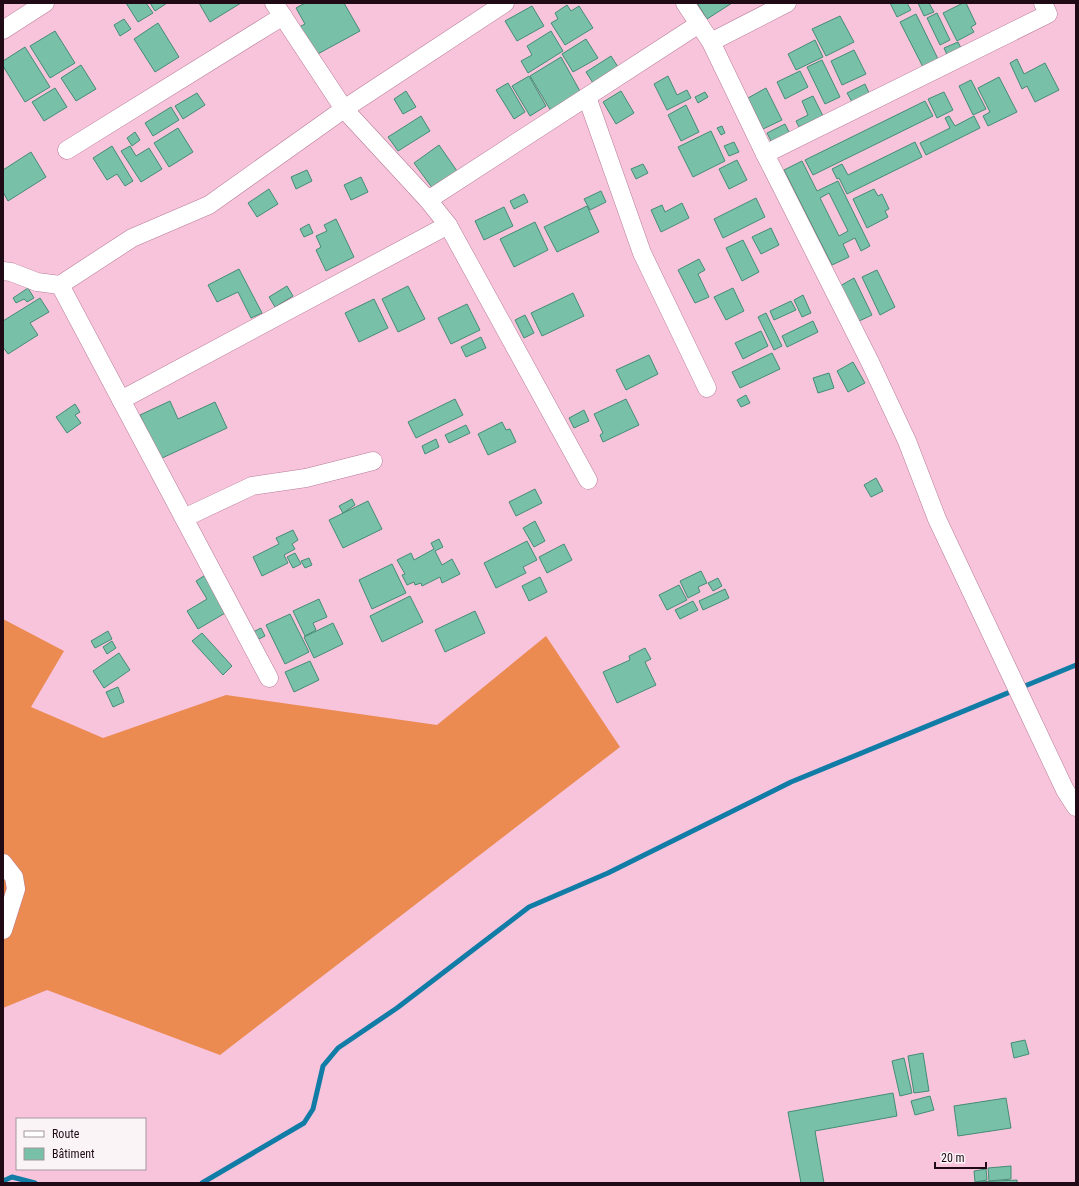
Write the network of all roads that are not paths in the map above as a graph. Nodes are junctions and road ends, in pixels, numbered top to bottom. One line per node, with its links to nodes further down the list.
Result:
1 (45, 3): 8 (street)
2 (505, 3): 11 (street)
3 (685, 3): 7 (street)
4 (787, 3): 9 (street)
5 (1043, 3): 13 (street)
6 (279, 10): 11 (street); 12 (street)
7 (699, 24): 9 (street); 10 (street)
8 (3, 30)
9 (711, 42): 13 (street)
10 (587, 97): 14 (street); 18 (street)
11 (344, 109): 14 (street); 17 (street)
12 (67, 150)
13 (765, 154): 24 (street)
14 (428, 200): 15 (street)
15 (448, 225): 19 (street); 21 (street)
16 (3, 271): 17 (street)
17 (60, 285): 19 (street)
18 (707, 388)
19 (121, 400): 22 (street)
20 (373, 461): 22 (street)
21 (588, 480)
22 (184, 518): 23 (street)
23 (269, 678)
24 (1076, 807)
25 (3, 863): 26 (street)
26 (3, 930)

